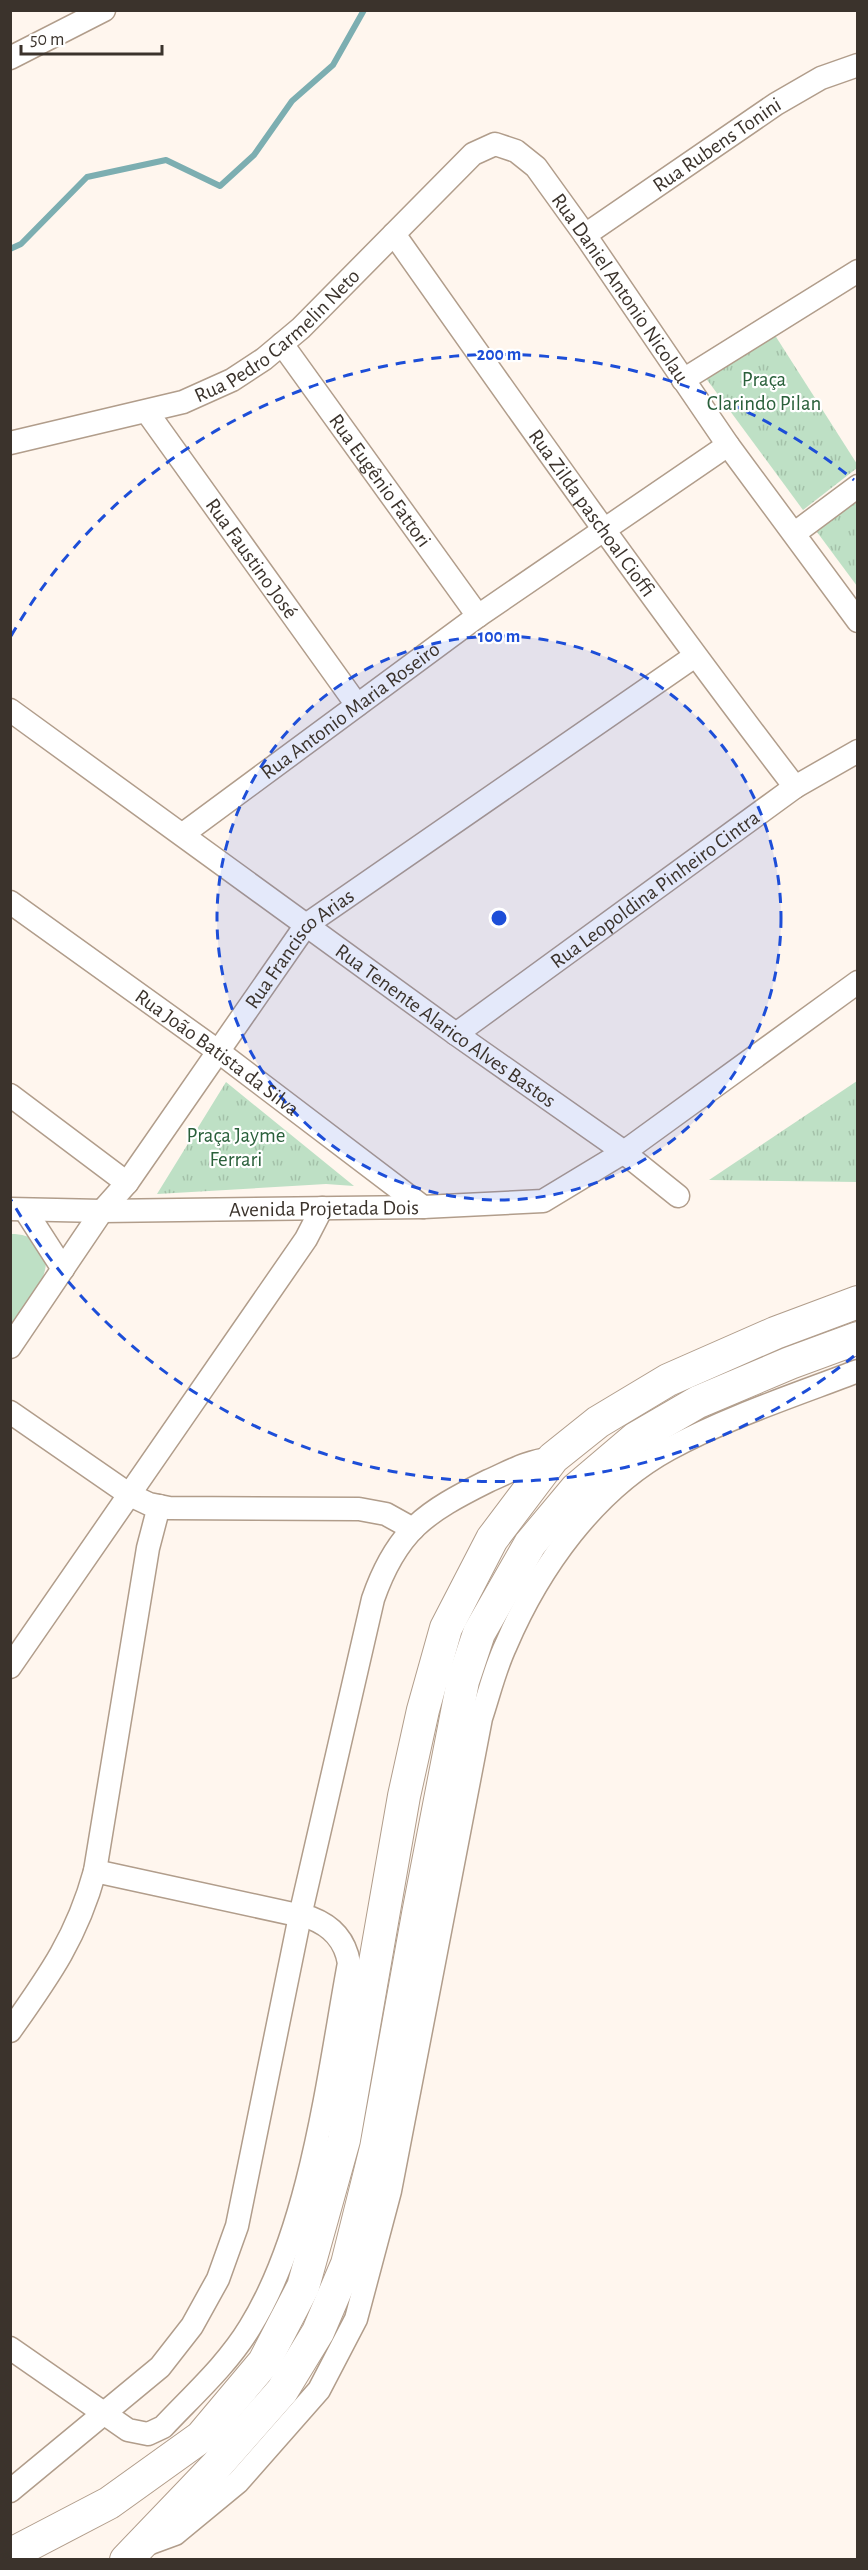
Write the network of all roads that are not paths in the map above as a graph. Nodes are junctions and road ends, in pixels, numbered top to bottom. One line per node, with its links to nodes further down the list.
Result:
1 (104, 10): 2 (street)
2 (62, 20): 3 (street)
3 (10, 58)
4 (858, 65): 7 (street, Rua Rubens Tonini)
5 (495, 144): 6 (street, Rua Pedro Carmelin Neto); 7 (street, Rua Daniel Antonio Nicolau)
6 (394, 234): 9 (street, Rua Pedro Carmelin Neto); 15 (street, Rua Zilda paschoal Cioffi)
7 (585, 235): 10 (street, Rua Daniel Antonio Nicolau)
8 (858, 271): 10 (street)
9 (282, 344): 11 (street, Rua Pedro Carmelin Neto); 17 (street, Rua Eugênio Fattori)
10 (683, 380): 13 (street, Rua Daniel Antonio Nicolau)
11 (147, 412): 12 (street, Rua Pedro Carmelin Neto); 20 (street, Rua Faustino José)
12 (10, 443)
13 (728, 445): 15 (street, Rua Antonio Maria Roseiro); 16 (street, Rua Daniel Antonio Nicolau)
14 (858, 486): 16 (street)
15 (603, 531): 17 (street, Rua Antonio Maria Roseiro); 19 (street, Rua Zilda paschoal Cioffi)
16 (795, 533): 18 (street, Rua Daniel Antonio Nicolau)
17 (478, 616): 20 (street, Rua Antonio Maria Roseiro)
18 (858, 621)
19 (695, 656): 23 (street, Rua Zilda paschoal Cioffi); 26 (street, Rua Francisco Arias)
20 (357, 705): 24 (street, Rua Antonio Maria Roseiro)
21 (10, 710): 24 (street, Rua Tenente Alarico Alves Bastos)
22 (858, 751): 23 (street, Rua Leopoldina Pinheiro Cintra)
23 (795, 787): 28 (street, Rua Leopoldina Pinheiro Cintra)
24 (183, 834): 26 (street, Rua Tenente Alarico Alves Bastos)
25 (10, 902): 29 (street, Rua João Batista da Silva)
26 (306, 925): 28 (street, Rua Tenente Alarico Alves Bastos); 29 (street, Rua Francisco Arias)
27 (858, 982): 31 (street, Avenida Projetada Dois)
28 (456, 1034): 31 (street, Rua Tenente Alarico Alves Bastos)
29 (219, 1052): 32 (street, Rua Francisco Arias); 34 (street, Rua João Batista da Silva)
30 (10, 1095): 32 (street)
31 (624, 1152): 33 (street, Rua Tenente Alarico Alves Bastos); 34 (street, Avenida Projetada Dois)
32 (127, 1183): 37 (street, Rua Francisco Arias)
33 (678, 1196)
34 (423, 1207): 35 (street, Avenida Projetada Dois)
35 (322, 1208): 37 (street, Avenida Projetada Dois); 45 (street)
36 (18, 1209): 37 (street, Avenida Projetada Dois); 38 (street)
37 (102, 1211): 38 (street, Rua Francisco Arias)
38 (63, 1269): 41 (street, Rua Francisco Arias)
39 (858, 1302): 44 (main road)
40 (858, 1338): 59 (main road)
41 (10, 1347)
42 (858, 1371): 59 (street)
43 (10, 1412): 45 (street)
44 (553, 1458): 47 (street); 51 (main road)
45 (130, 1495): 46 (street); 48 (street)
46 (159, 1506): 47 (street); 49 (street)
47 (413, 1529): 50 (street)
48 (10, 1667)
49 (95, 1871): 50 (street); 52 (street)
50 (300, 1916): 53 (street); 57 (street)
51 (373, 1961): 53 (street); 55 (main road)
52 (10, 2031)
53 (336, 2033): 54 (street)
54 (311, 2165): 55 (street); 57 (street)
55 (322, 2221): 60 (main road)
56 (10, 2348): 57 (street)
57 (103, 2414): 58 (street)
58 (10, 2491)
59 (132, 2554)
60 (23, 2555)

